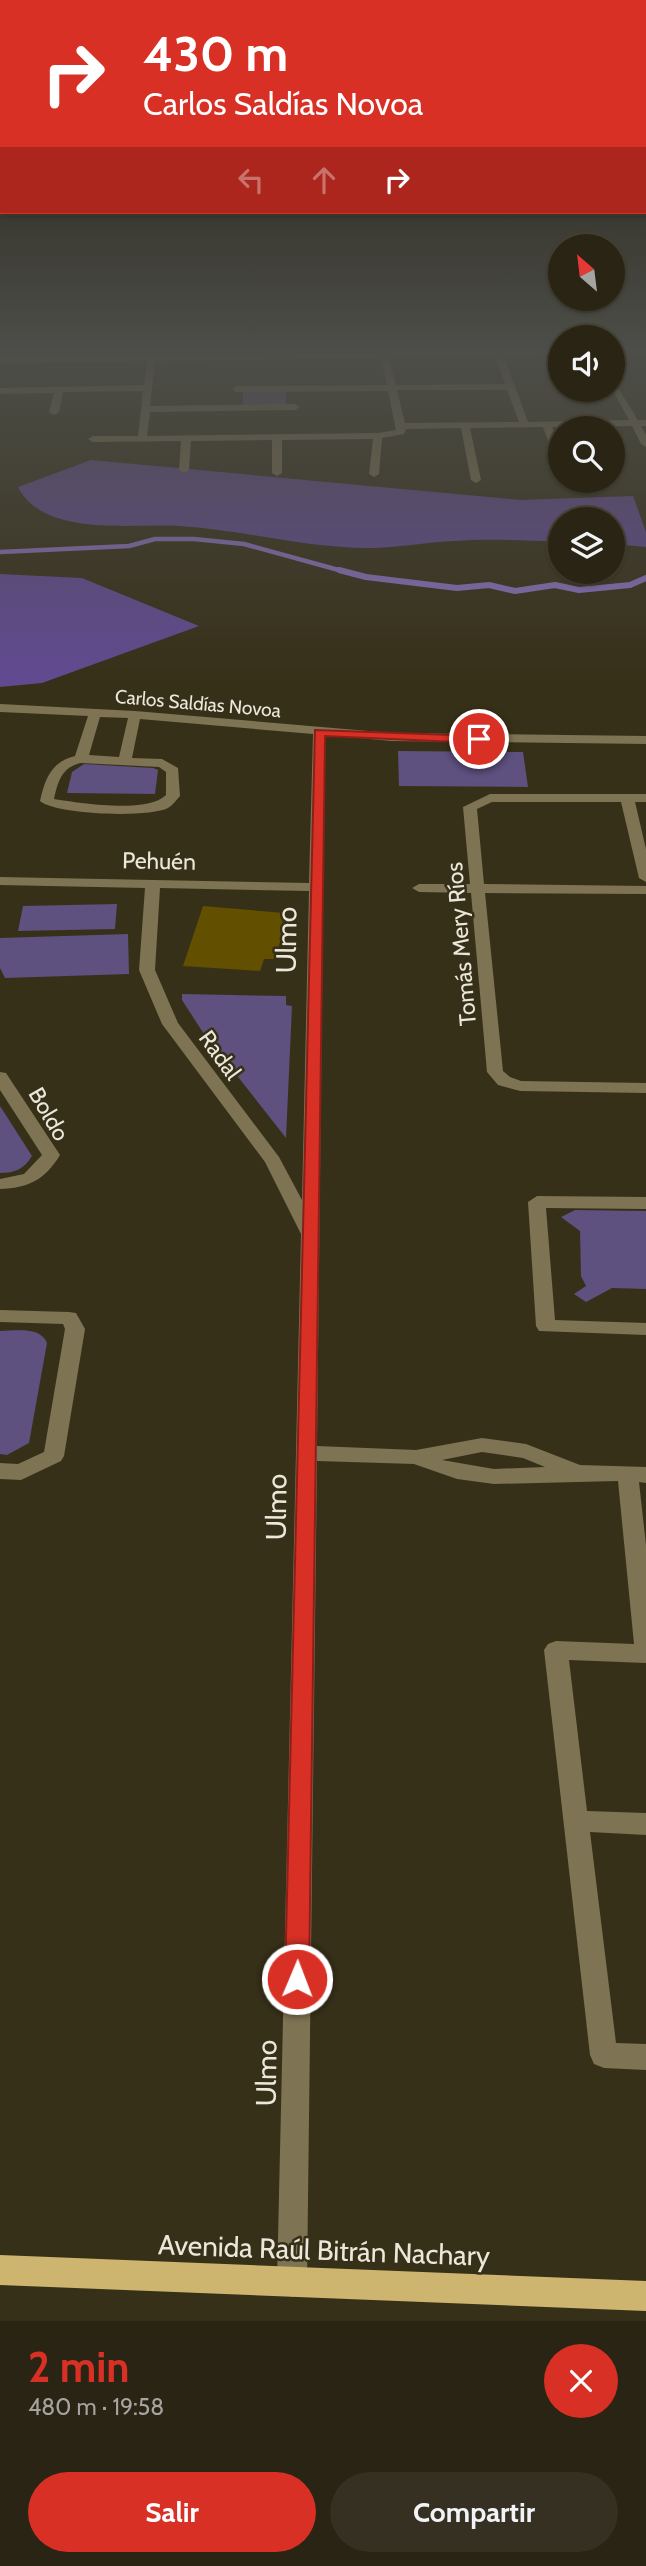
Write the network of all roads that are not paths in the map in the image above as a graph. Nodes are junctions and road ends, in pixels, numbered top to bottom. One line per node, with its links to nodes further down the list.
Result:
1 (185, 458): 5 (street)
2 (277, 458): 6 (street)
3 (376, 458): 7 (street)
4 (472, 458): 8 (street)
5 (184, 470)
6 (277, 473)
7 (374, 474)
8 (476, 480)
9 (0, 708): 10 (street, Carlos Saldías Novoa)
10 (95, 713): 11 (street, Carlos Saldías Novoa); 14 (street)
11 (135, 715): 12 (street, Carlos Saldías Novoa); 15 (street)
12 (319, 732): 13 (street, Carlos Saldías Novoa); 21 (street, Ulmo)
13 (646, 740)
14 (81, 759): 15 (street); 15 (street)
15 (125, 760)
16 (626, 798): 17 (street); 18 (street); 23 (street, Tomás Mery Ríos)
17 (646, 798)
18 (646, 878)
19 (1, 883): 20 (street, Pehuén)
20 (153, 884): 21 (street, Pehuén); 29 (street, Radal)
21 (317, 887): 29 (street, Ulmo)
22 (419, 888): 23 (street)
23 (479, 888): 24 (street); 26 (street, Tomás Mery Ríos)
24 (646, 890)
25 (0, 1077): 27 (street, Boldo)
26 (646, 1088)
27 (0, 1184)
28 (646, 1203): 31 (street)
29 (310, 1235): 32 (street, Ulmo)
30 (0, 1316): 34 (street)
31 (646, 1329)
32 (306, 1453): 33 (street); 41 (street, Ulmo)
33 (416, 1457): 35 (street); 35 (street)
34 (0, 1471)
35 (578, 1473): 36 (street)
36 (637, 1475): 37 (street)
37 (576, 1821): 38 (street); 39 (street)
38 (646, 1824)
39 (646, 2057)
40 (0, 2270): 41 (main road, Avenida Raúl Bitrán Nachary)
41 (292, 2282): 42 (main road, Avenida Raúl Bitrán Nachary)
42 (646, 2296)

